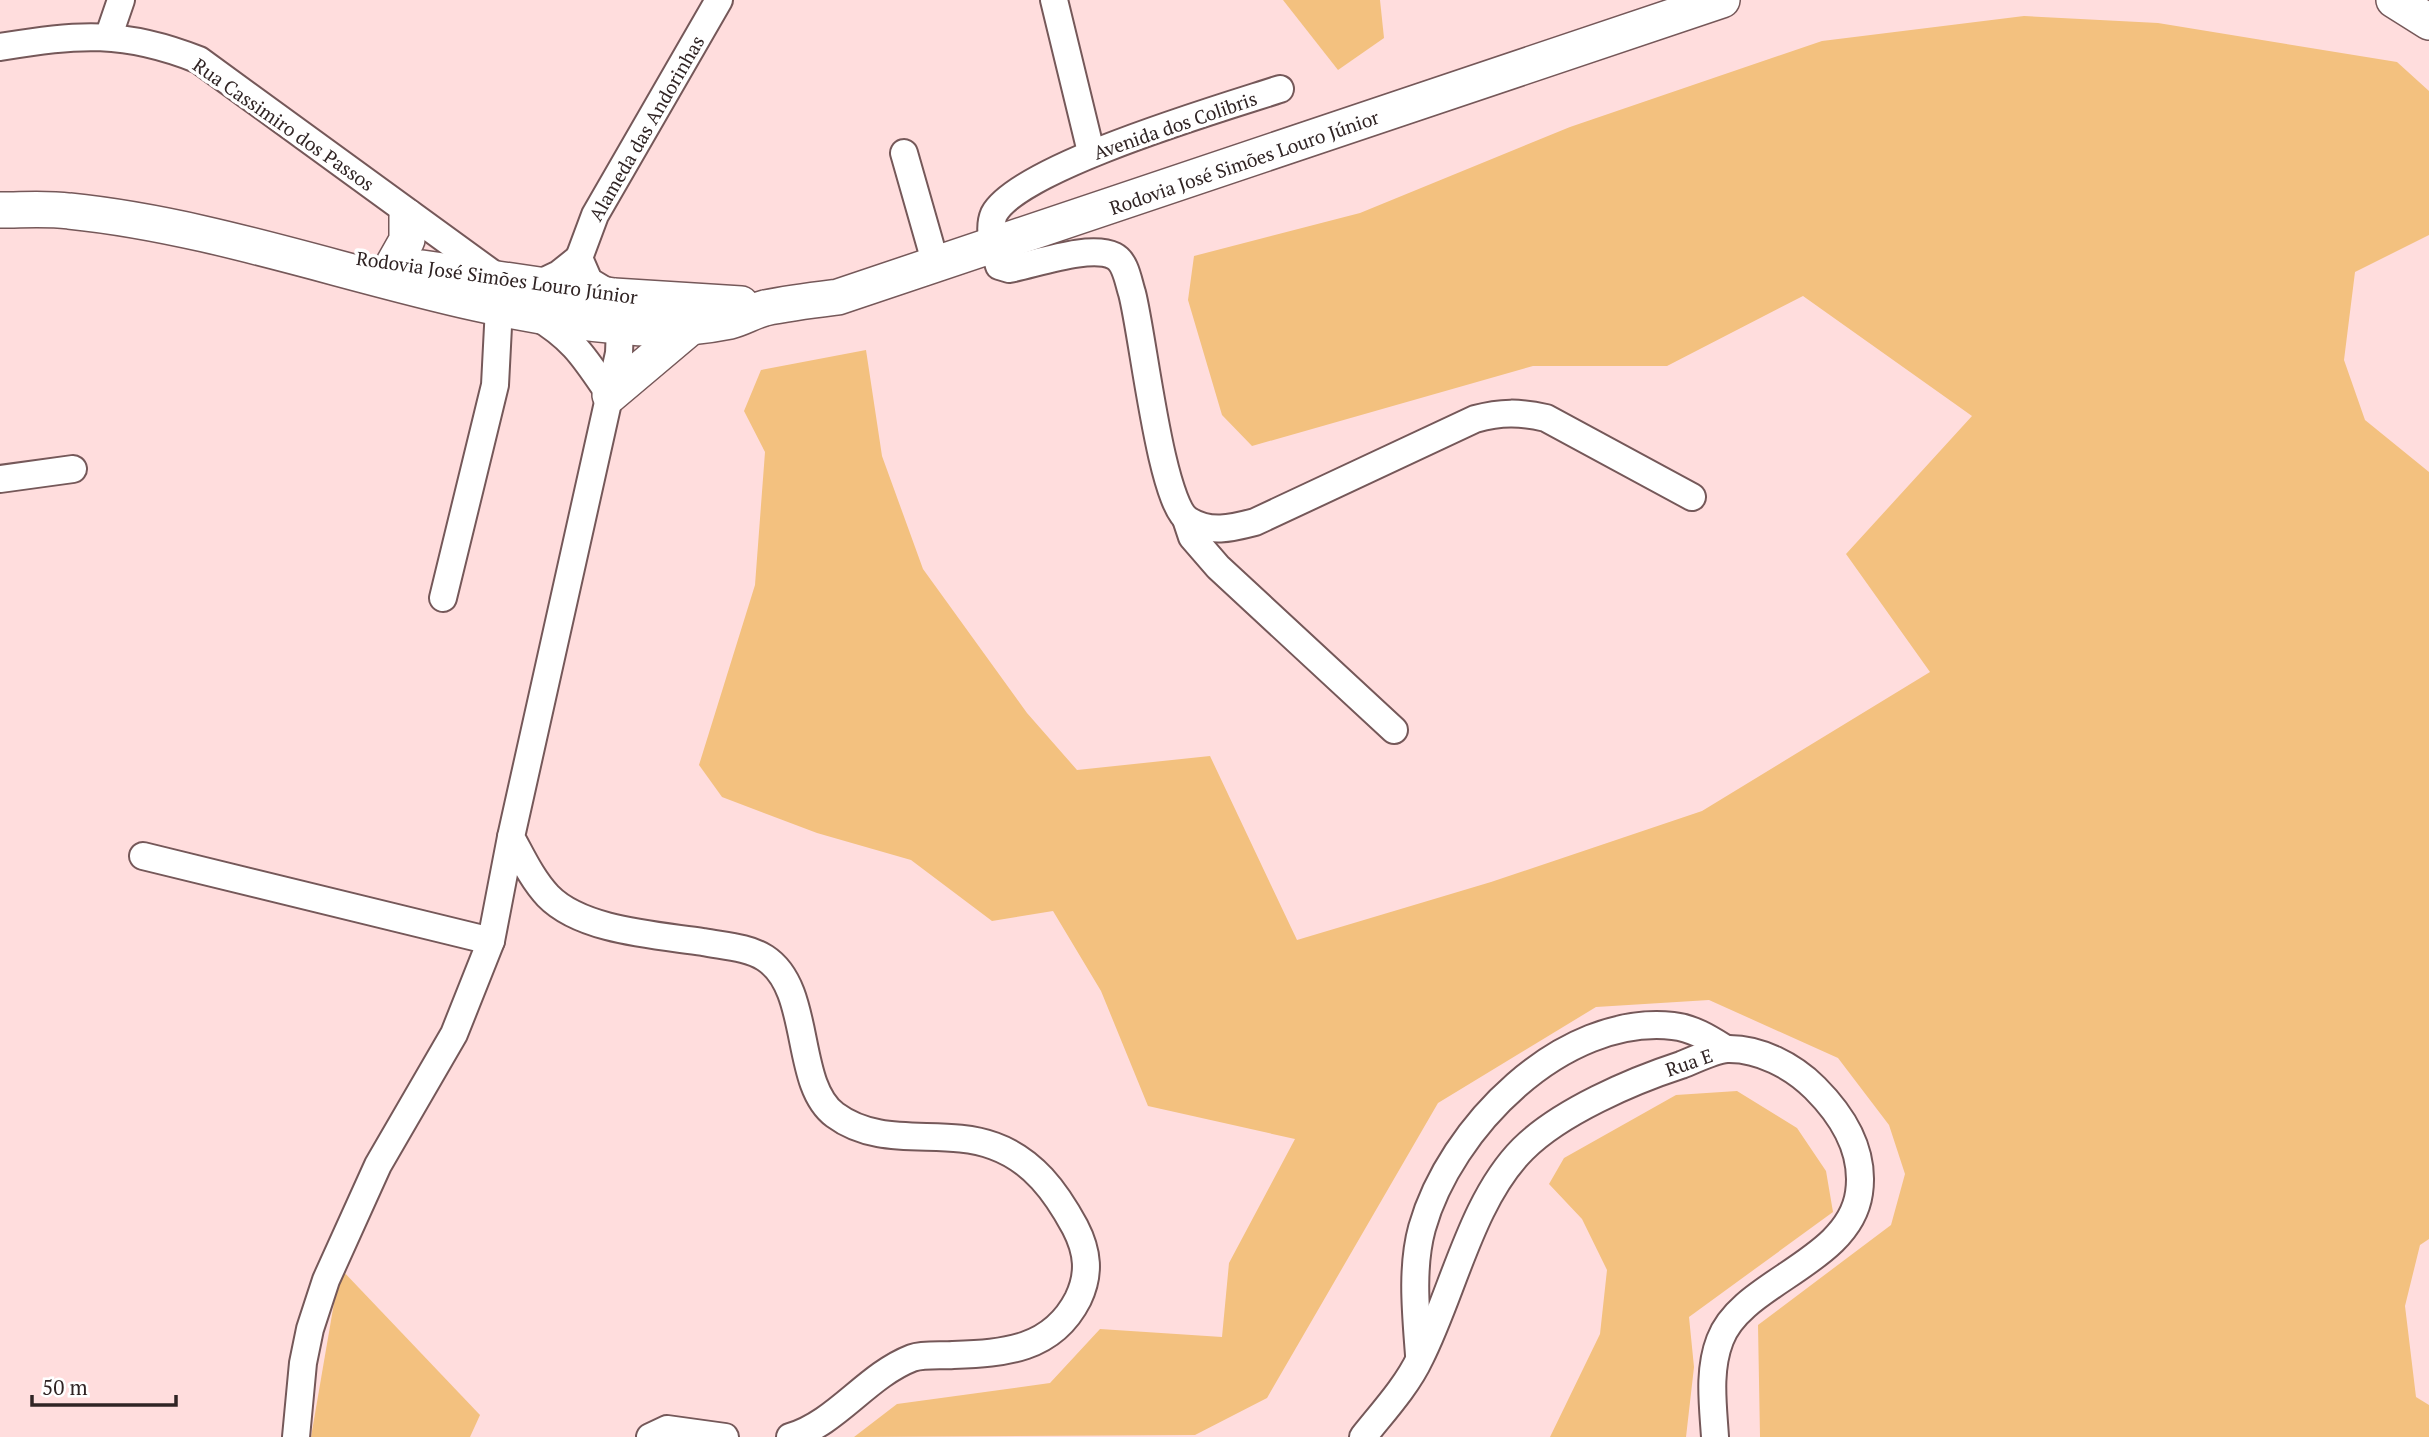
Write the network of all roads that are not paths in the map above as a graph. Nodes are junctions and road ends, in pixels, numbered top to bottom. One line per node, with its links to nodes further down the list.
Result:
1 (121, 0): 7 (street)
2 (1054, 0): 10 (street)
3 (1722, 0): 14 (main road, Rodovia José Simões Louro Júnior)
4 (2394, 0): 6 (main road)
5 (707, 4): 16 (street, Alameda das Andorinhas)
6 (2429, 22)
7 (109, 35): 8 (street, Rua Cassimiro dos Passos); 13 (street, Rua Cassimiro dos Passos)
8 (0, 47)
9 (1280, 89): 10 (street, Avenida dos Colibris)
10 (1091, 152): 14 (street, Avenida dos Colibris)
11 (904, 153): 18 (street)
12 (0, 210): 15 (main road, Rodovia José Simões Louro Júnior)
13 (405, 212): 17 (main road); 19 (street, Rua Cassimiro dos Passos); 19 (street)
14 (993, 246): 18 (main road, Rodovia José Simões Louro Júnior); 28 (street)
15 (273, 249): 17 (main road, Rodovia José Simões Louro Júnior); 19 (main road, Rodovia José Simões Louro Júnior)
16 (579, 258): 20 (street); 22 (street)
17 (394, 263): 19 (main road, Rodovia José Simões Louro Júnior)
18 (936, 265): 21 (main road, Rodovia José Simões Louro Júnior)
19 (479, 290): 20 (main road, Rodovia José Simões Louro Júnior); 29 (street)
20 (536, 299): 22 (main road, Rodovia José Simões Louro Júnior); 24 (street)
21 (762, 309): 22 (main road, Rodovia José Simões Louro Júnior); 23 (main road, Rodovia José Simões Louro Júnior)
22 (617, 312): 23 (main road, Rodovia José Simões Louro Júnior); 24 (street)
23 (693, 325): 24 (main road)
24 (610, 395): 31 (street)
25 (73, 469): 26 (street)
26 (0, 479)
27 (1692, 497): 28 (street)
28 (1186, 519): 30 (street)
29 (443, 598)
30 (1394, 730)
31 (511, 836): 33 (street); 39 (street)
32 (143, 856): 33 (street)
33 (491, 941): 36 (street)
34 (1726, 1049): 35 (street, Rua E); 35 (street); 41 (street, Rua E)
35 (1420, 1360): 40 (street, Rua E)
36 (296, 1437)
37 (650, 1437): 38 (street)
38 (725, 1437)
39 (790, 1437)
40 (1363, 1437)
41 (1714, 1437)

